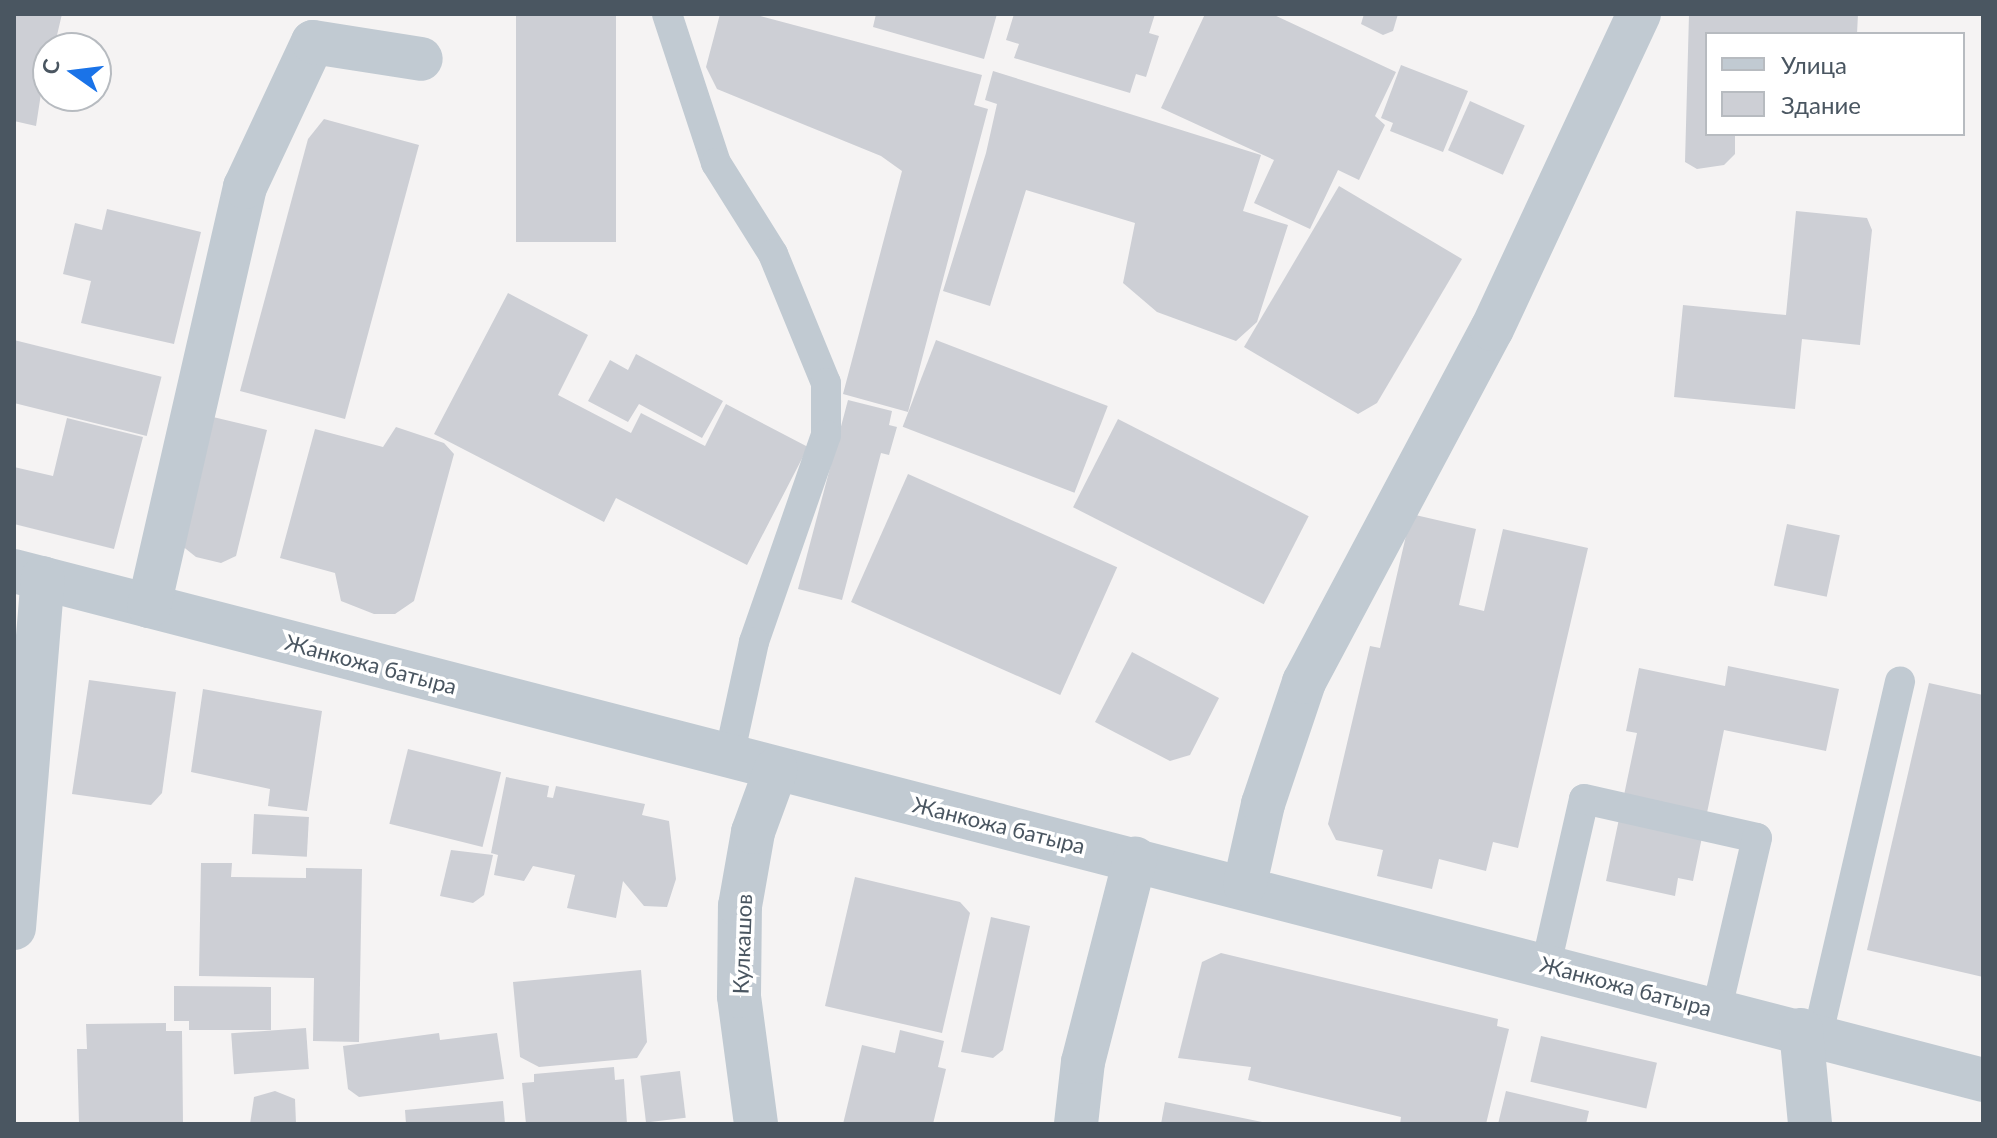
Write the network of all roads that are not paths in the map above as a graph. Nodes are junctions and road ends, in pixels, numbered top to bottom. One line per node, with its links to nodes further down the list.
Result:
1 (667, 14): 7 (lane)
2 (1639, 14): 10 (street)
3 (421, 59): 5 (street)
4 (29, 575): 5 (street, Жанкожа батыра); 11 (street)
5 (149, 606): 7 (street, Жанкожа батыра)
6 (1900, 681): 14 (lane)
7 (729, 757): 8 (street, Жанкожа батыра)
8 (776, 769): 9 (street, Жанкожа батыра); 16 (street, Кулкашов)
9 (1135, 859): 10 (street, Жанкожа батыра); 17 (street)
10 (1245, 884): 12 (street, Жанкожа батыра)
11 (14, 928)
12 (1546, 965): 13 (street, Жанкожа батыра); 13 (lane)
13 (1717, 1009): 14 (street, Жанкожа батыра)
14 (1809, 1032): 15 (street, Жанкожа батыра); 18 (street)
15 (1983, 1080)
16 (756, 1124)
17 (1076, 1124)
18 (1810, 1124)

